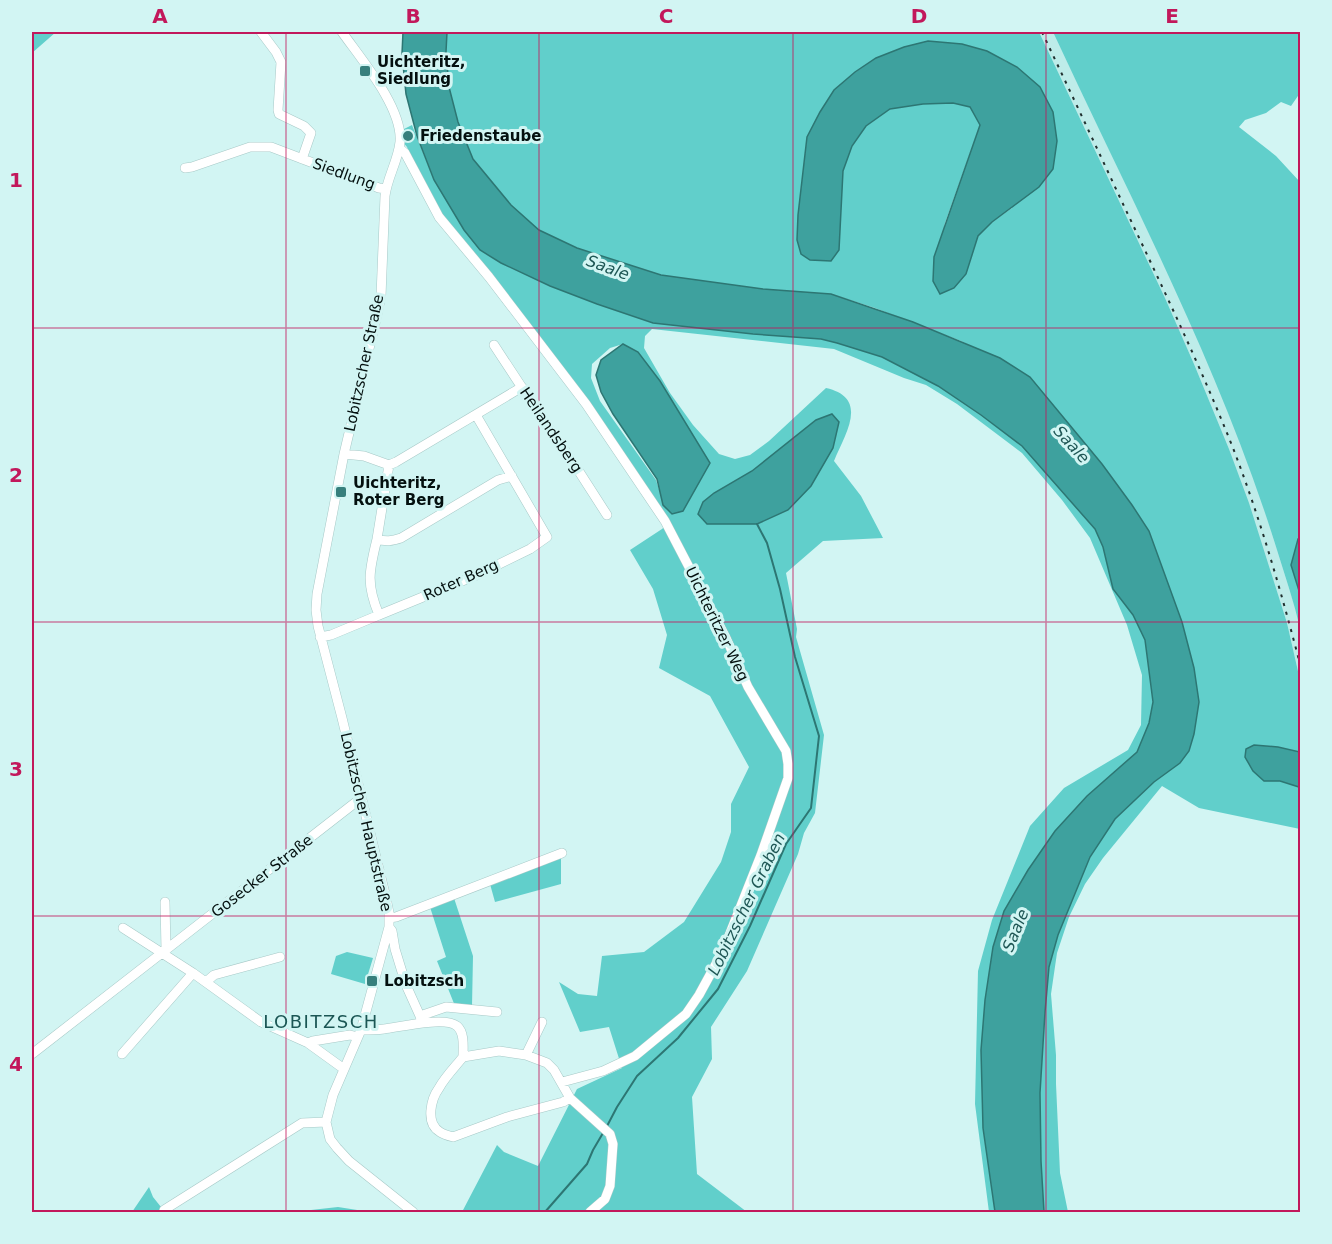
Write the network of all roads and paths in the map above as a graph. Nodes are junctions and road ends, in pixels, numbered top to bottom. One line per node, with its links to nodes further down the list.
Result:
1 (261, 32): 4 (street, Siedlung)
2 (342, 32): 3 (street, Lobitzscher Straße)
3 (399, 148): 6 (street, Lobitzscher Straße); 36 (street, Uichteritzer Weg)
4 (302, 159): 5 (street, Siedlung); 6 (street, Siedlung)
5 (185, 168)
6 (386, 189): 10 (street, Lobitzscher Straße)
7 (495, 345): 8 (street, Heilandsberg)
8 (522, 387): 9 (street); 13 (street, Heilandsberg)
9 (476, 415): 11 (street); 12 (street, Roter Berg)
10 (344, 454): 11 (street); 16 (street, Lobitzscher Straße)
11 (389, 465): 14 (street)
12 (512, 476): 14 (street); 15 (street, Roter Berg)
13 (607, 514)
14 (377, 539): 15 (street)
15 (379, 615): 16 (street)
16 (320, 638): 17 (street, Lobitzscher Hauptstraße)
17 (362, 800): 20 (street, Lobitzscher Hauptstraße); 22 (street, Gosecker Straße)
18 (562, 853): 20 (street)
19 (165, 902): 22 (street)
20 (389, 919): 27 (street); 29 (street, Lobitzscher Hauptstraße)
21 (123, 928): 22 (street)
22 (164, 951): 24 (street); 31 (street, Gosecker Straße)
23 (280, 957): 25 (street)
24 (193, 973): 25 (street); 32 (street)
25 (206, 982): 30 (street)
26 (497, 1012): 27 (street)
27 (421, 1019): 29 (street); 34 (street)
28 (542, 1022): 33 (street)
29 (359, 1033): 30 (street); 35 (street, Lobitzscher Hauptstraße)
30 (308, 1043): 35 (street)
31 (32, 1054)
32 (122, 1054)
33 (526, 1055): 34 (street); 36 (street)
34 (463, 1057): 37 (street)
35 (344, 1069): 38 (street, Lobitzscher Hauptstraße)
36 (562, 1082): 37 (street)
37 (570, 1098): 41 (street)
38 (326, 1122): 39 (street); 40 (street)
39 (164, 1210)
40 (413, 1212)
41 (590, 1212)

